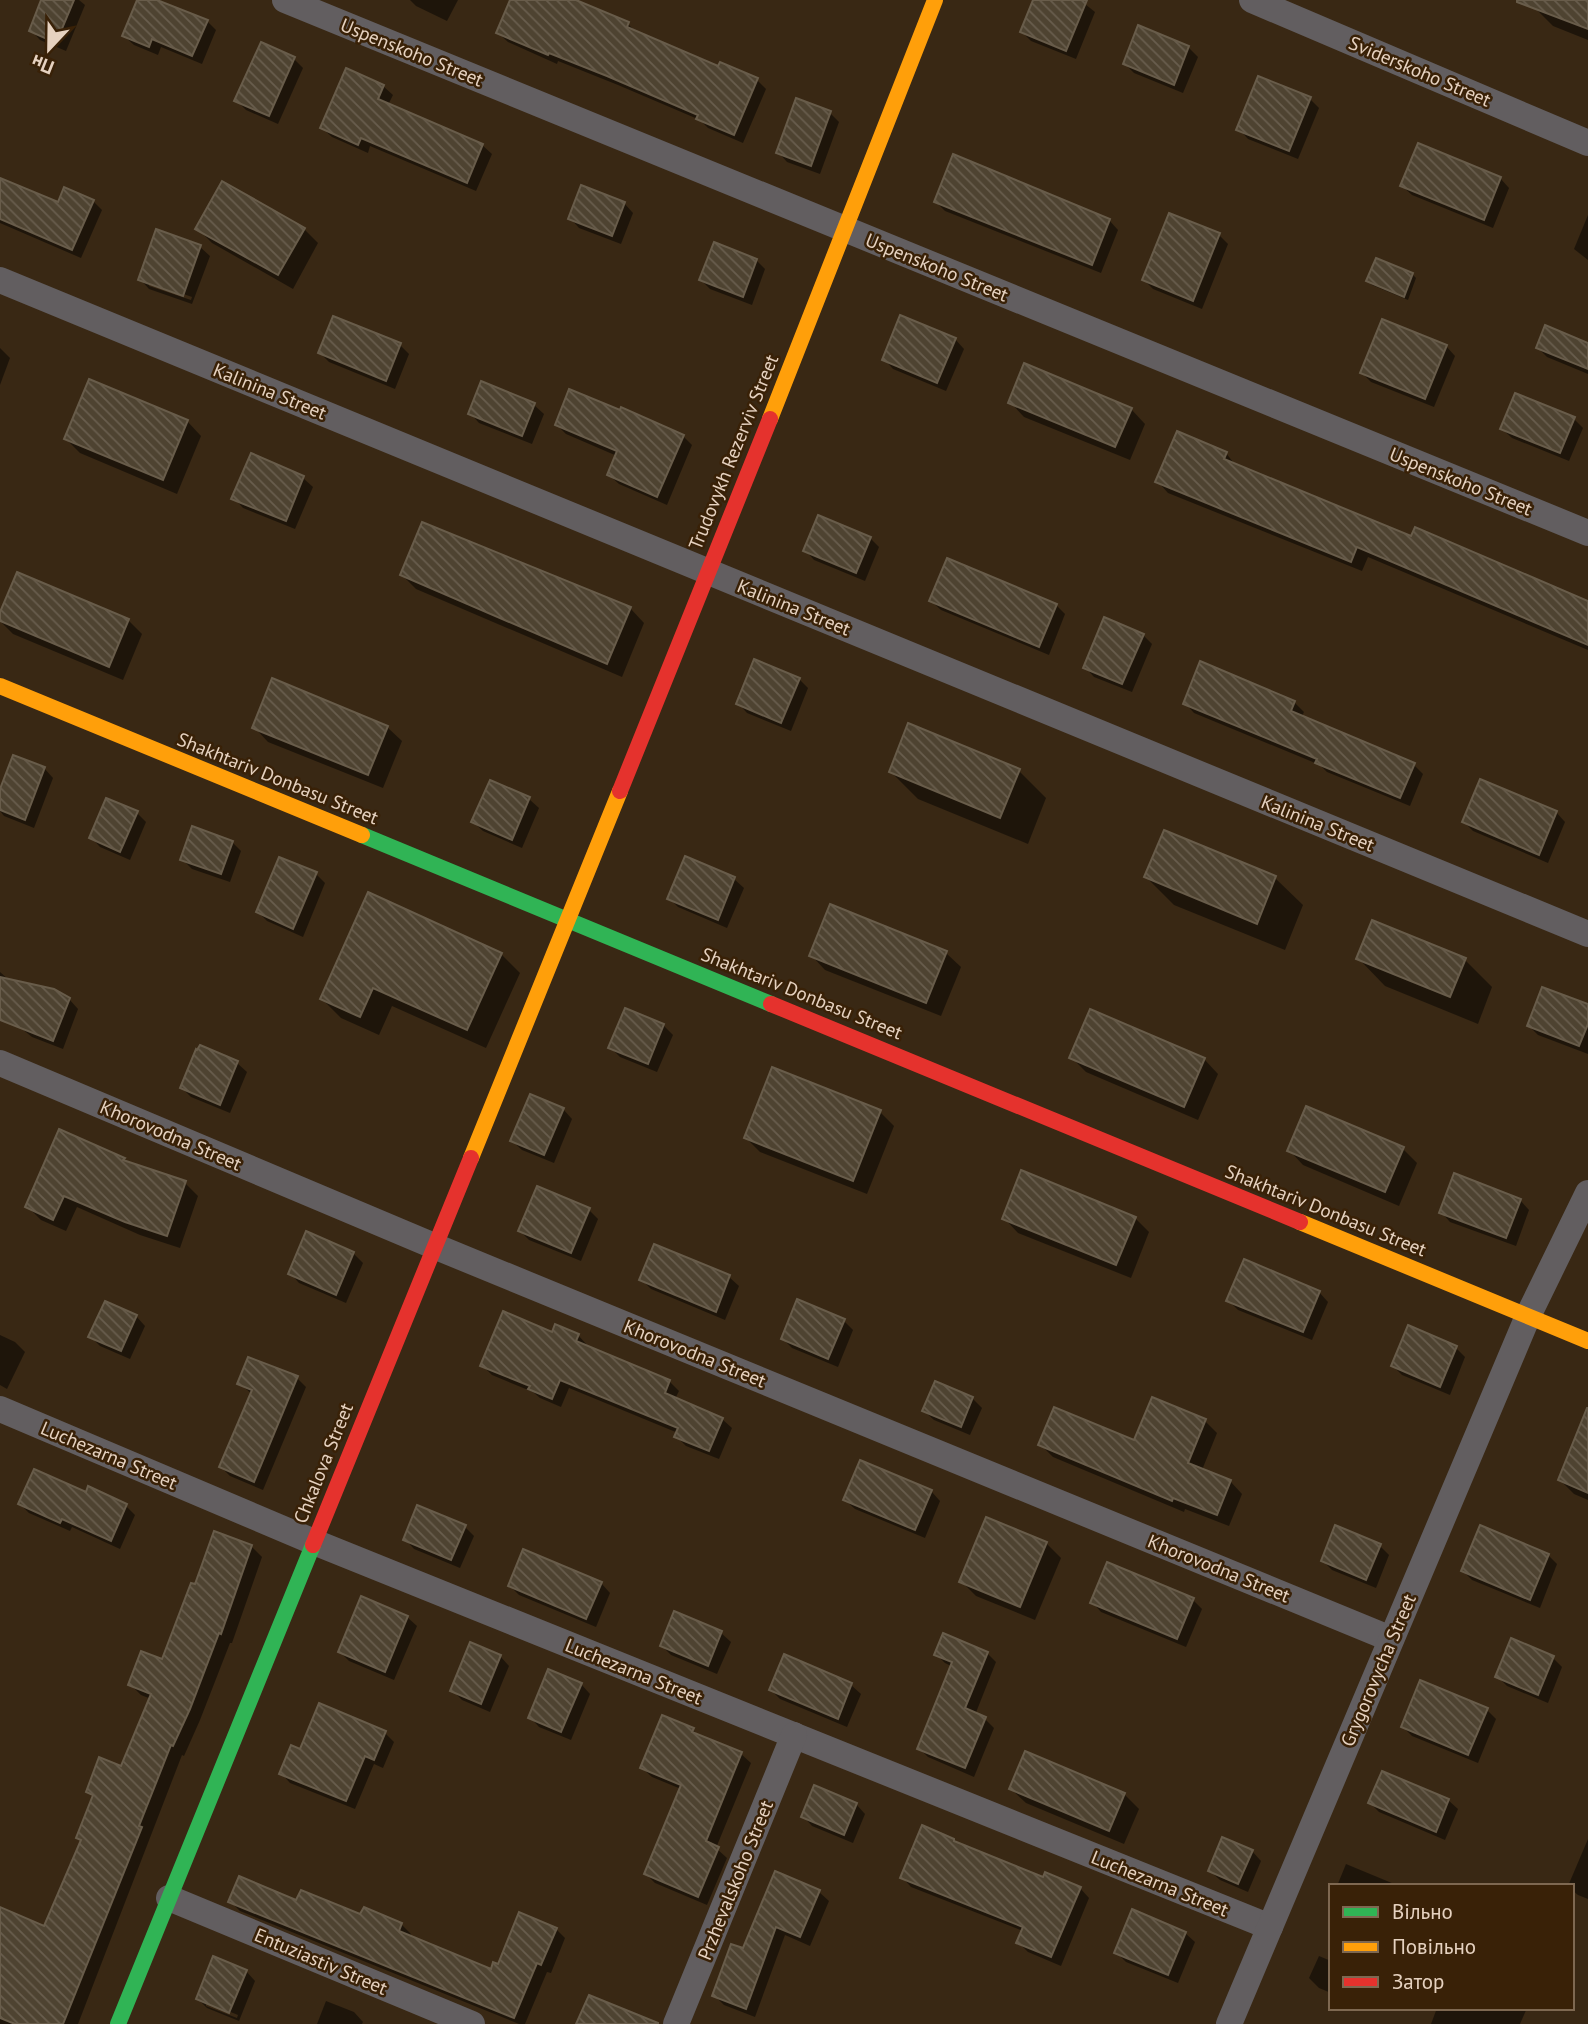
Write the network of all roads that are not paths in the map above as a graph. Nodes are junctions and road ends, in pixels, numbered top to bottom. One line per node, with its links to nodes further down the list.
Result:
1 (285, 0): 5 (street, Uspenskoho Street)
2 (934, 0): 5 (street, Trudovykh Rezerviv Street)
3 (1252, 0): 4 (street, Sviderskoho Street)
4 (1588, 142)
5 (844, 229): 7 (street, Uspenskoho Street); 8 (street, Trudovykh Rezerviv Street)
6 (0, 280): 8 (street, Kalinina Street)
7 (1588, 533)
8 (709, 572): 10 (street, Trudovykh Rezerviv Street); 11 (street, Kalinina Street)
9 (0, 686): 10 (street, Shakhtariv Donbasu Street)
10 (568, 919): 14 (street, Chkalova Street); 15 (street, Shakhtariv Donbasu Street)
11 (1588, 934)
12 (0, 1063): 14 (street, Khorovodna Street)
13 (1588, 1193): 15 (street, Grygorovycha Street)
14 (434, 1246): 18 (street, Chkalova Street); 19 (street, Khorovodna Street)
15 (1528, 1316): 16 (street, Shakhtariv Donbasu Street); 19 (street, Grygorovycha Street)
16 (1588, 1341)
17 (0, 1409): 18 (street, Luchezarna Street)
18 (314, 1542): 20 (street, Luchezarna Street); 21 (street, Chkalova Street)
19 (1391, 1639): 22 (street, Grygorovycha Street)
20 (794, 1735): 22 (street, Luchezarna Street); 25 (street, Przhevalskoho Street)
21 (169, 1898): 23 (street, Chkalova Street); 24 (street, Entuziastiv Street)
22 (1270, 1927): 26 (street, Grygorovycha Street)
23 (118, 2024)
24 (472, 2024)
25 (676, 2024)
26 (1229, 2024)

